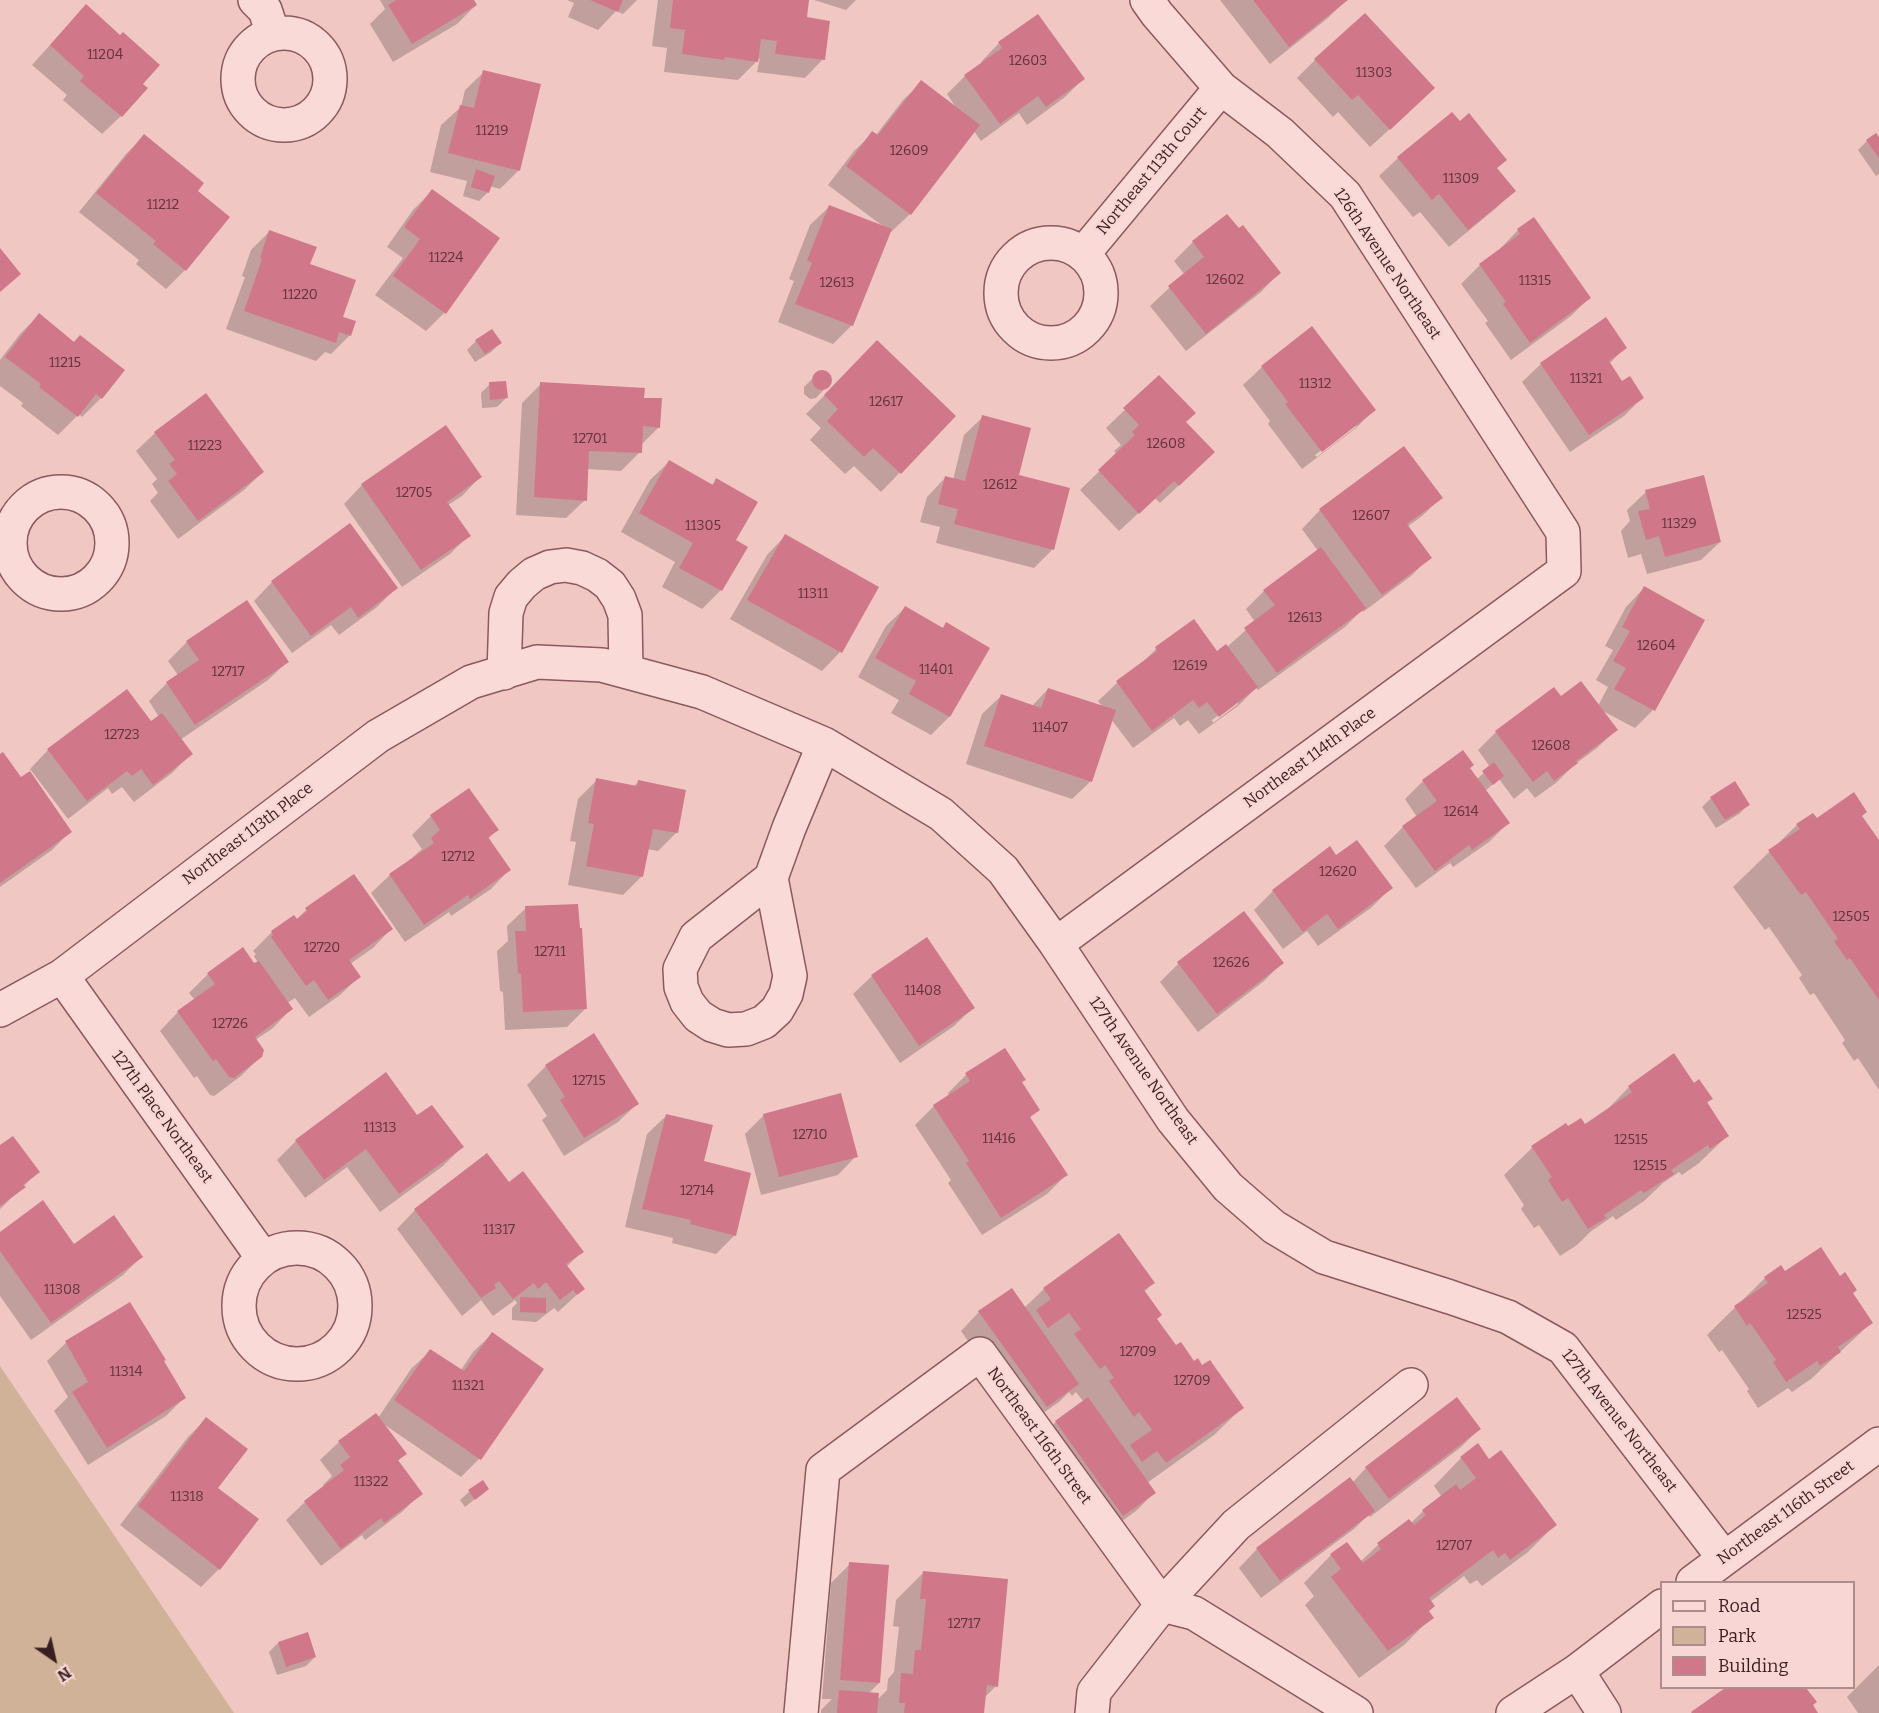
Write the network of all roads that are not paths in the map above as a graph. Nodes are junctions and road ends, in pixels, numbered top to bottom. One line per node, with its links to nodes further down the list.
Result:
1 (255, 0): 3 (street)
2 (1147, 0): 4 (street, 126th Avenue Northeast)
3 (273, 34)
4 (1221, 88): 5 (street, Northeast 113th Court); 6 (street, 126th Avenue Northeast)
5 (1083, 254)
6 (1564, 572): 11 (street, Northeast 114th Place)
7 (614, 668): 8 (street, Northeast 113th Place); 8 (street); 9 (street, 127th Avenue Northeast)
8 (504, 672): 12 (street, Northeast 113th Place)
9 (824, 744): 10 (street); 11 (street, 127th Avenue Northeast)
10 (771, 878)
11 (1056, 944): 17 (street, 127th Avenue Northeast)
12 (62, 976): 13 (street, Northeast 113th Place); 14 (street, 127th Place Northeast)
13 (0, 1010)
14 (263, 1258)
15 (1411, 1385): 19 (street)
16 (1879, 1444): 17 (street, Northeast 116th Street)
17 (1725, 1558): 18 (street, Northeast 116th Street)
18 (1693, 1581)
19 (1162, 1605): 22 (street, Northeast 116th Street); 23 (street); 24 (street)
20 (1660, 1608): 21 (street)
21 (1577, 1671): 25 (street); 26 (street)
22 (801, 1713)
23 (1092, 1713)
24 (1356, 1713)
25 (1513, 1713)
26 (1604, 1713)

